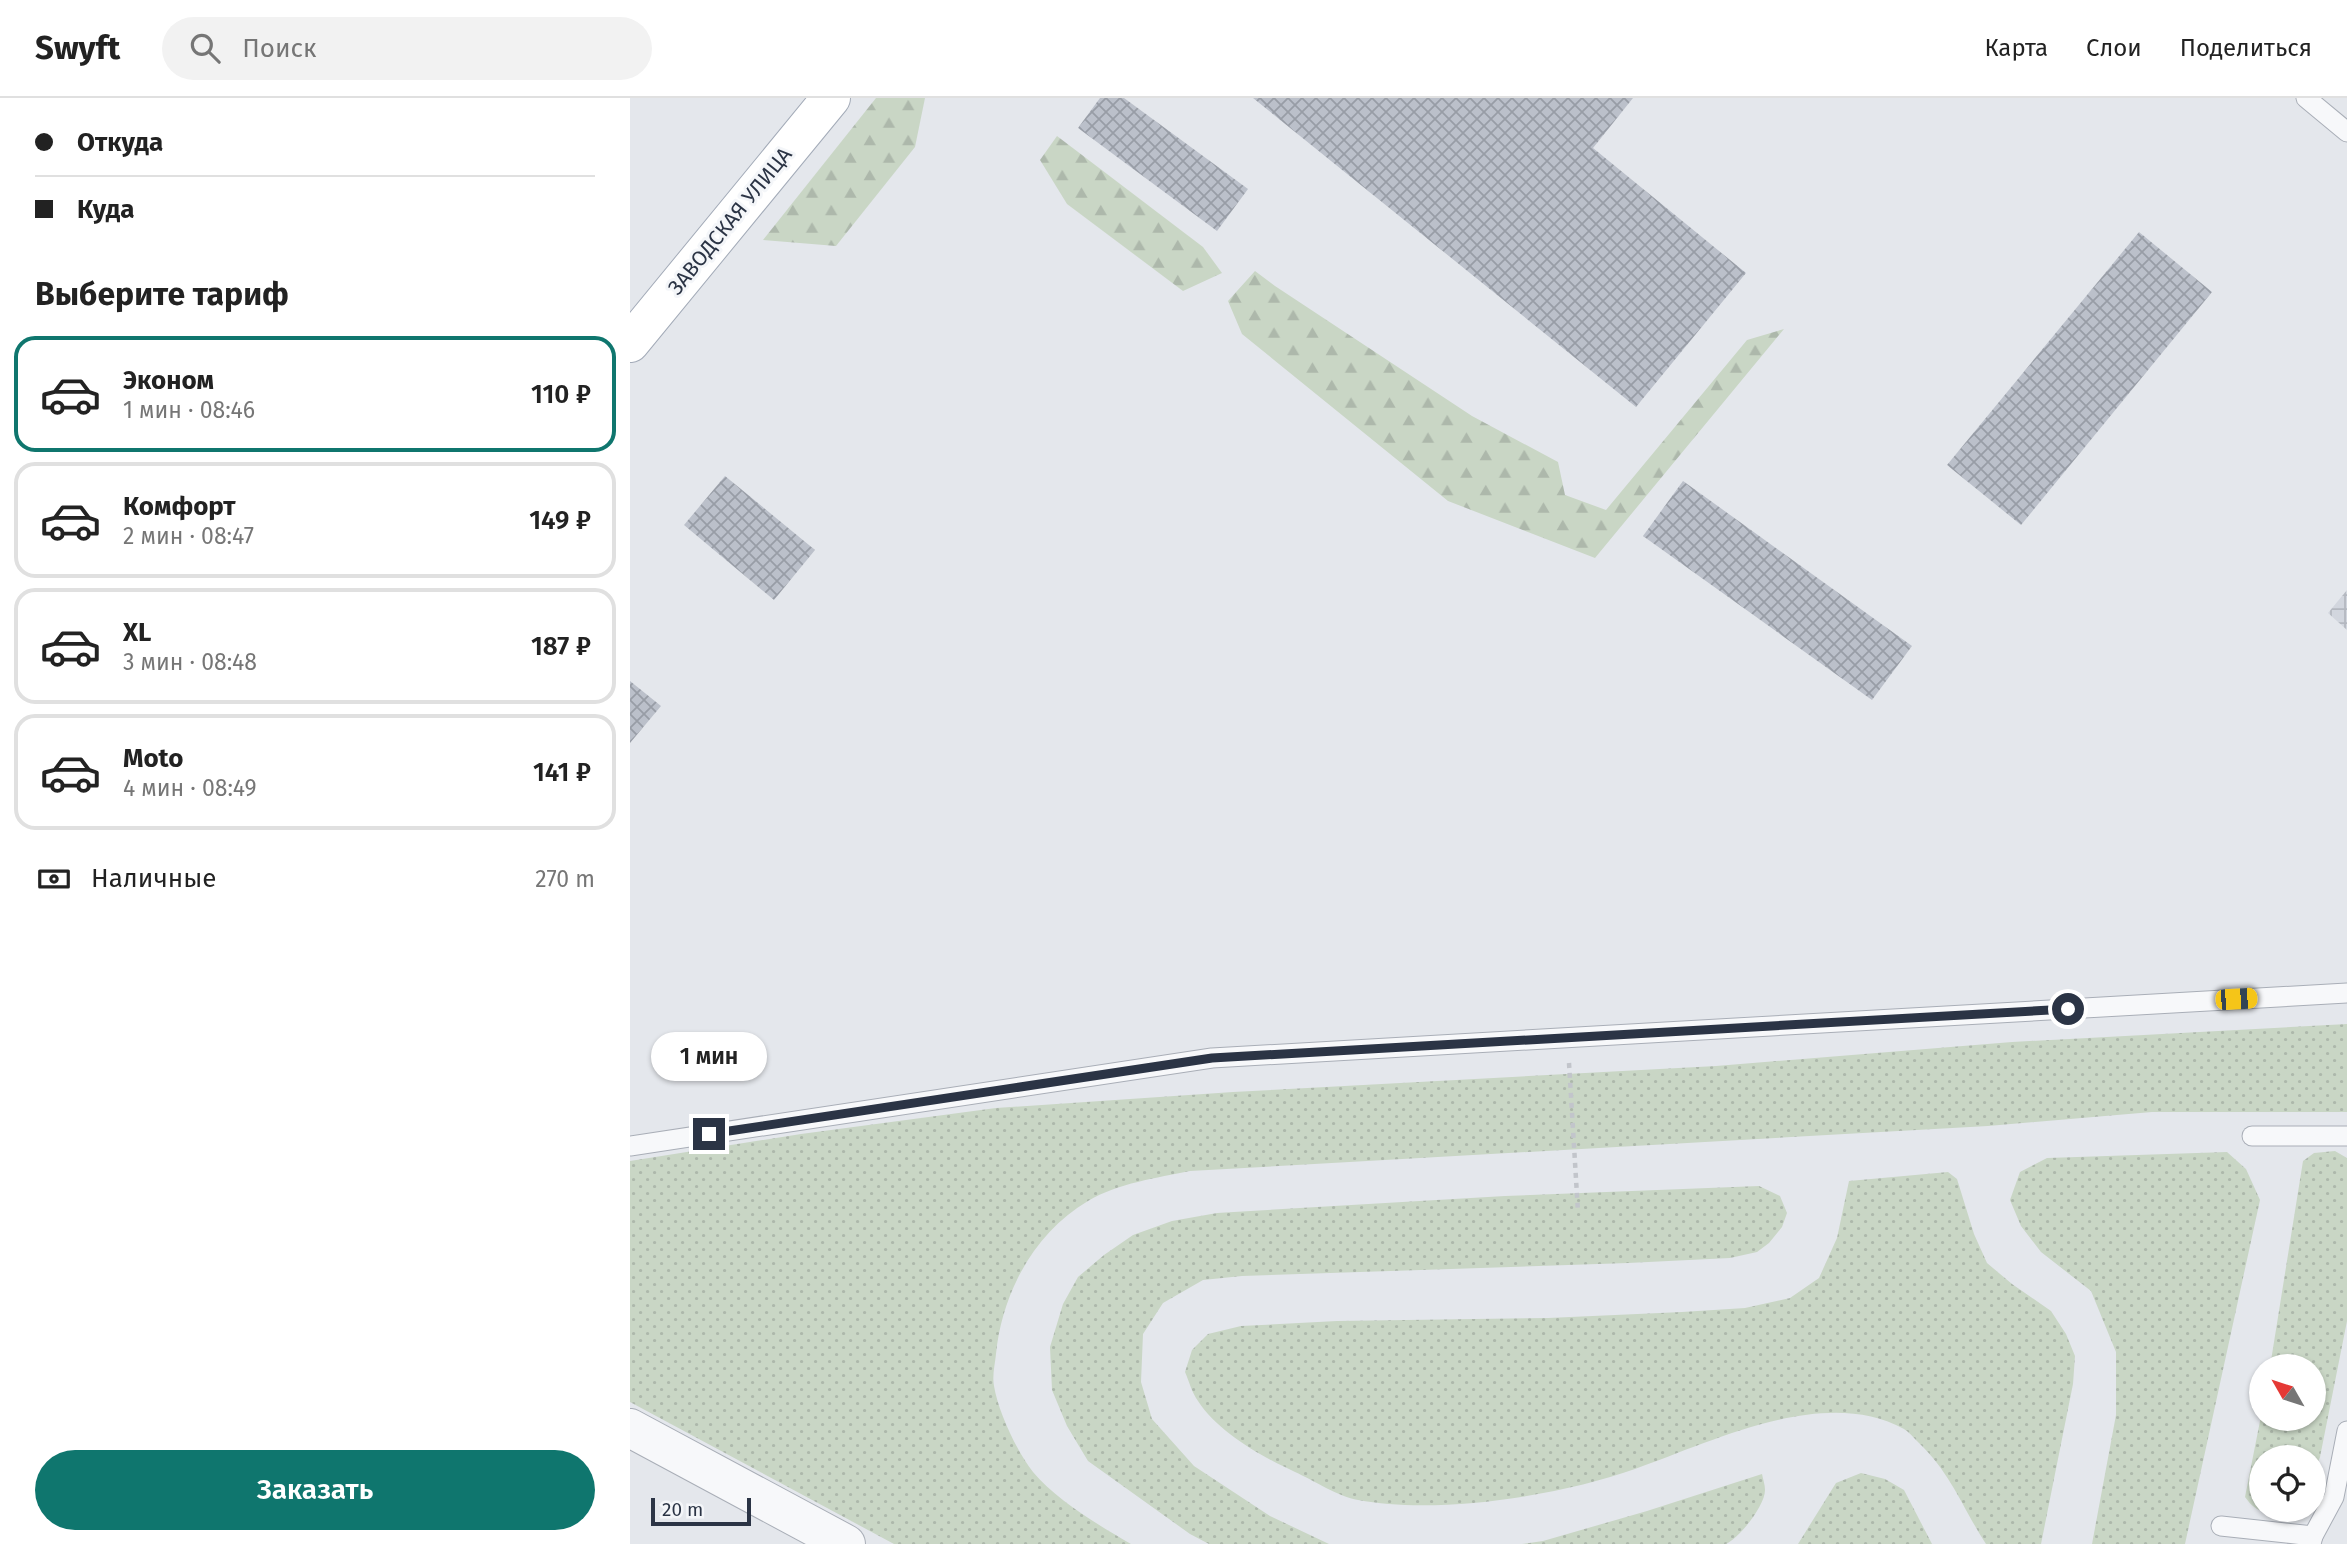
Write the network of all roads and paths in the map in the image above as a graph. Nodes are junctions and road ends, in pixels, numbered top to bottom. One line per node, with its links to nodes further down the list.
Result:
1 (831, 98): 4 (main road, ЗАВОДСКАЯ УЛИЦА)
2 (2306, 98): 3 (lane)
3 (2347, 132)
4 (630, 343)
5 (2347, 993): 6 (lane)
6 (1567, 1037): 9 (lane); 10 (path)
7 (2252, 1136): 8 (lane)
8 (2347, 1136)
9 (630, 1146)
10 (1578, 1212)
11 (630, 1427): 15 (street)
12 (2347, 1431): 14 (lane)
13 (2221, 1526): 14 (lane)
14 (2312, 1540)
15 (846, 1544)

